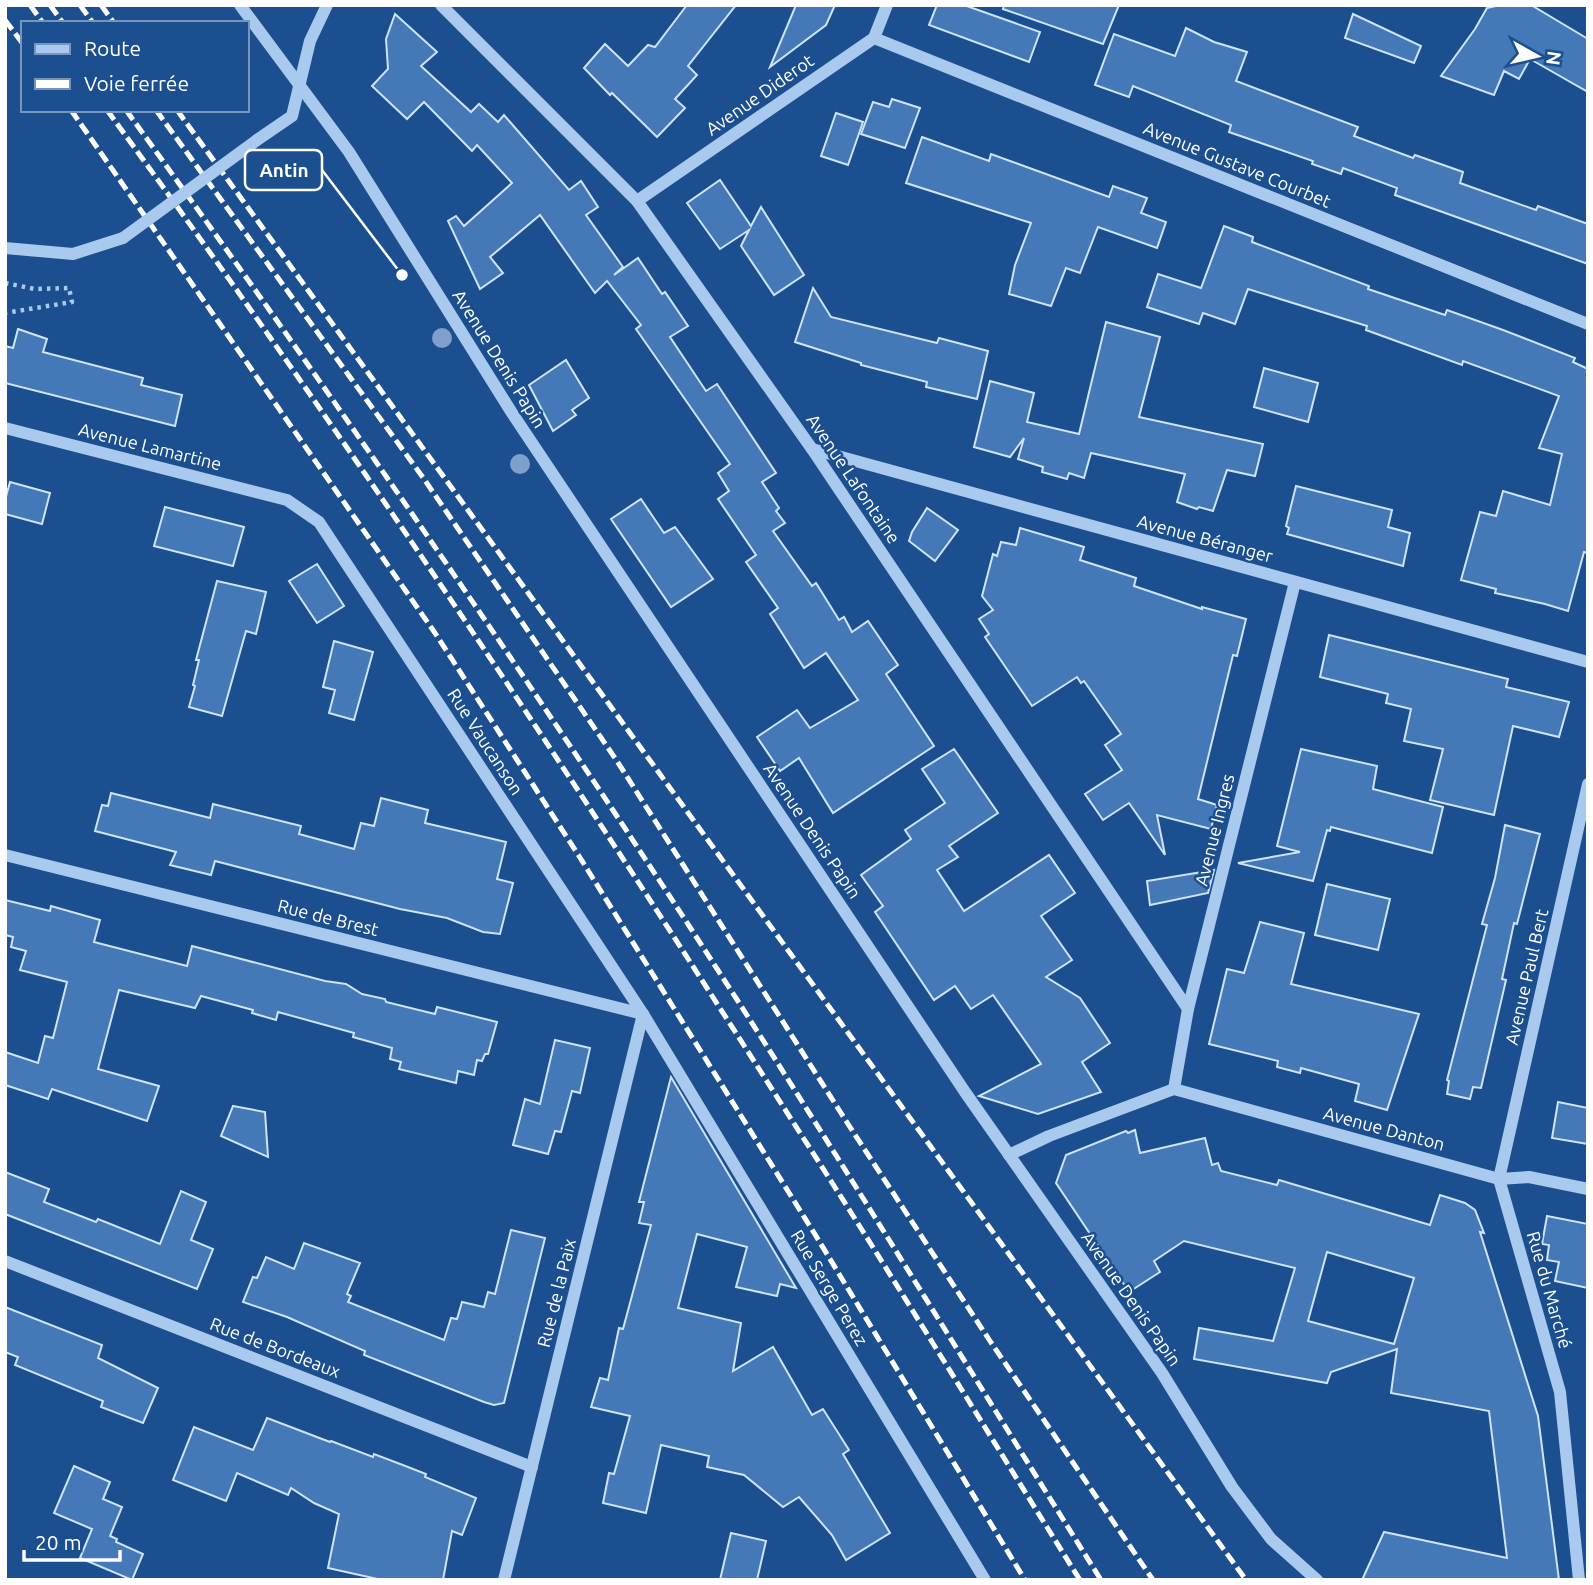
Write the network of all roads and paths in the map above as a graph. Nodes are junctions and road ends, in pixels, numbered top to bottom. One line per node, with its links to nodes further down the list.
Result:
1 (240, 5): 6 (street, Avenue Denis Papin)
2 (327, 5): 6 (street)
3 (441, 5): 7 (street, Avenue Lafontaine)
4 (887, 5): 5 (street)
5 (874, 38): 7 (street, Avenue Diderot); 11 (street, Avenue Gustave Courbet)
6 (300, 85): 8 (street, bridge); 22 (street, Avenue Denis Papin)
7 (637, 201): 13 (street, Avenue Lafontaine)
8 (5, 248)
9 (5, 283): 10 (path)
10 (5, 313)
11 (1588, 324)
12 (5, 428): 14 (street, Avenue Lamartine)
13 (812, 449): 15 (street, Avenue Béranger); 19 (street, Avenue Lafontaine)
14 (287, 500): 20 (street, Rue Vaucanson)
15 (1294, 582): 16 (street, Avenue Béranger); 19 (street, Avenue Ingres)
16 (1588, 662)
17 (1588, 784): 23 (street, Avenue Paul Bert)
18 (5, 855): 20 (street, Rue de Brest)
19 (1188, 1009): 21 (street, Avenue Ingres)
20 (643, 1014): 26 (street, Rue de la Paix); 28 (street, Rue Serge Perez)
21 (1174, 1089): 22 (street); 23 (street, Avenue Danton)
22 (1009, 1155): 29 (street, Avenue Denis Papin)
23 (1499, 1179): 24 (street, Avenue Danton); 30 (street, Rue du Marché)
24 (1588, 1189)
25 (5, 1261): 26 (street, Rue de Bordeaux)
26 (532, 1467): 27 (street, Rue de la Paix)
27 (505, 1580)
28 (985, 1580)
29 (1317, 1580)
30 (1579, 1580)

